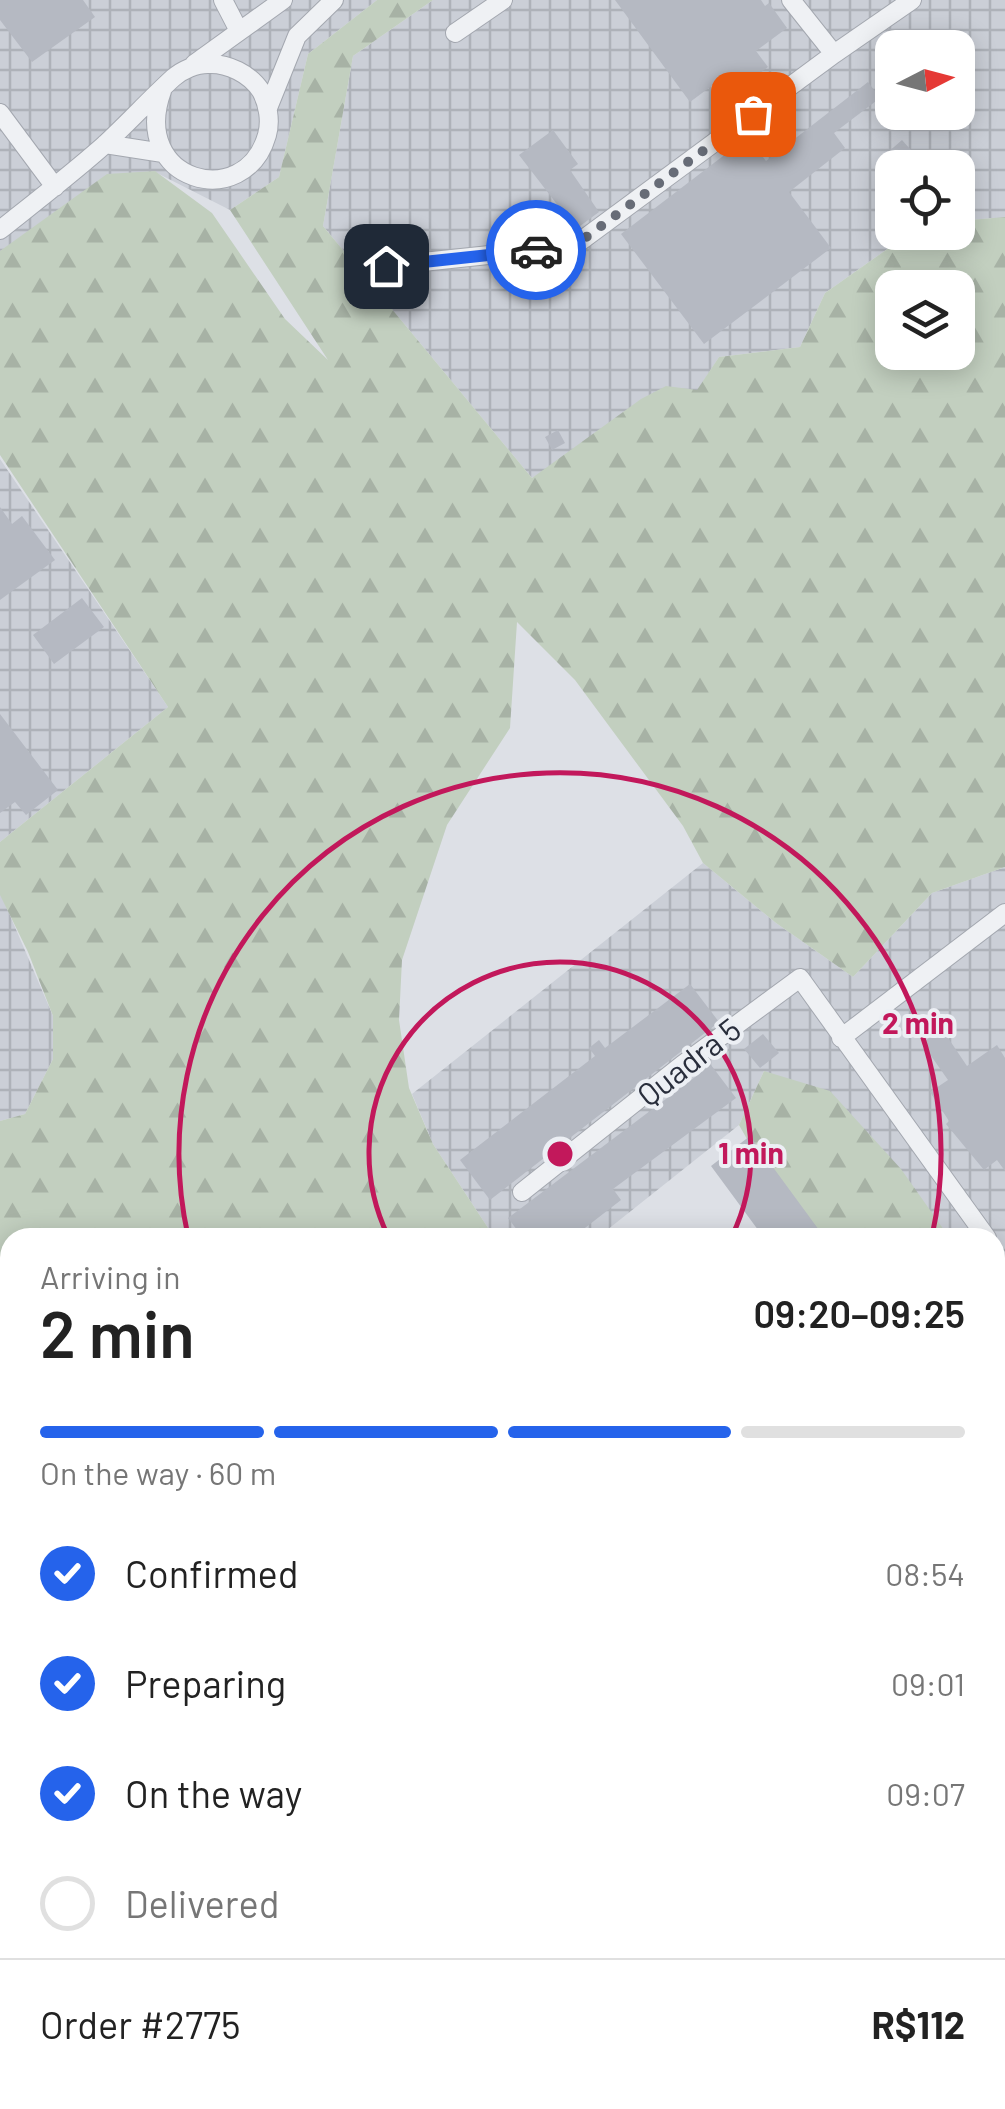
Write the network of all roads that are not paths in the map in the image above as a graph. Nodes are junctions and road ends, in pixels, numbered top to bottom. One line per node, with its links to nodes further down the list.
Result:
1 (223, 0): 7 (street)
2 (282, 0): 7 (street)
3 (334, 0): 12 (street)
4 (503, 0): 8 (street)
5 (791, 0): 9 (street)
6 (912, 0): 9 (street)
7 (239, 30): 10 (street)
8 (456, 33)
9 (834, 54): 18 (street)
10 (188, 68): 11 (street); 12 (street)
11 (162, 91): 14 (street); 15 (street)
12 (268, 108): 15 (street)
13 (0, 113): 16 (street)
14 (105, 144): 15 (street); 16 (street)
15 (163, 153)
16 (55, 187): 17 (street)
17 (0, 230)
18 (386, 266)
19 (1005, 914): 20 (street)
20 (841, 1038): 21 (street, Quadra 5); 22 (street, Quadra 5)
21 (522, 1192)
22 (980, 1228)

